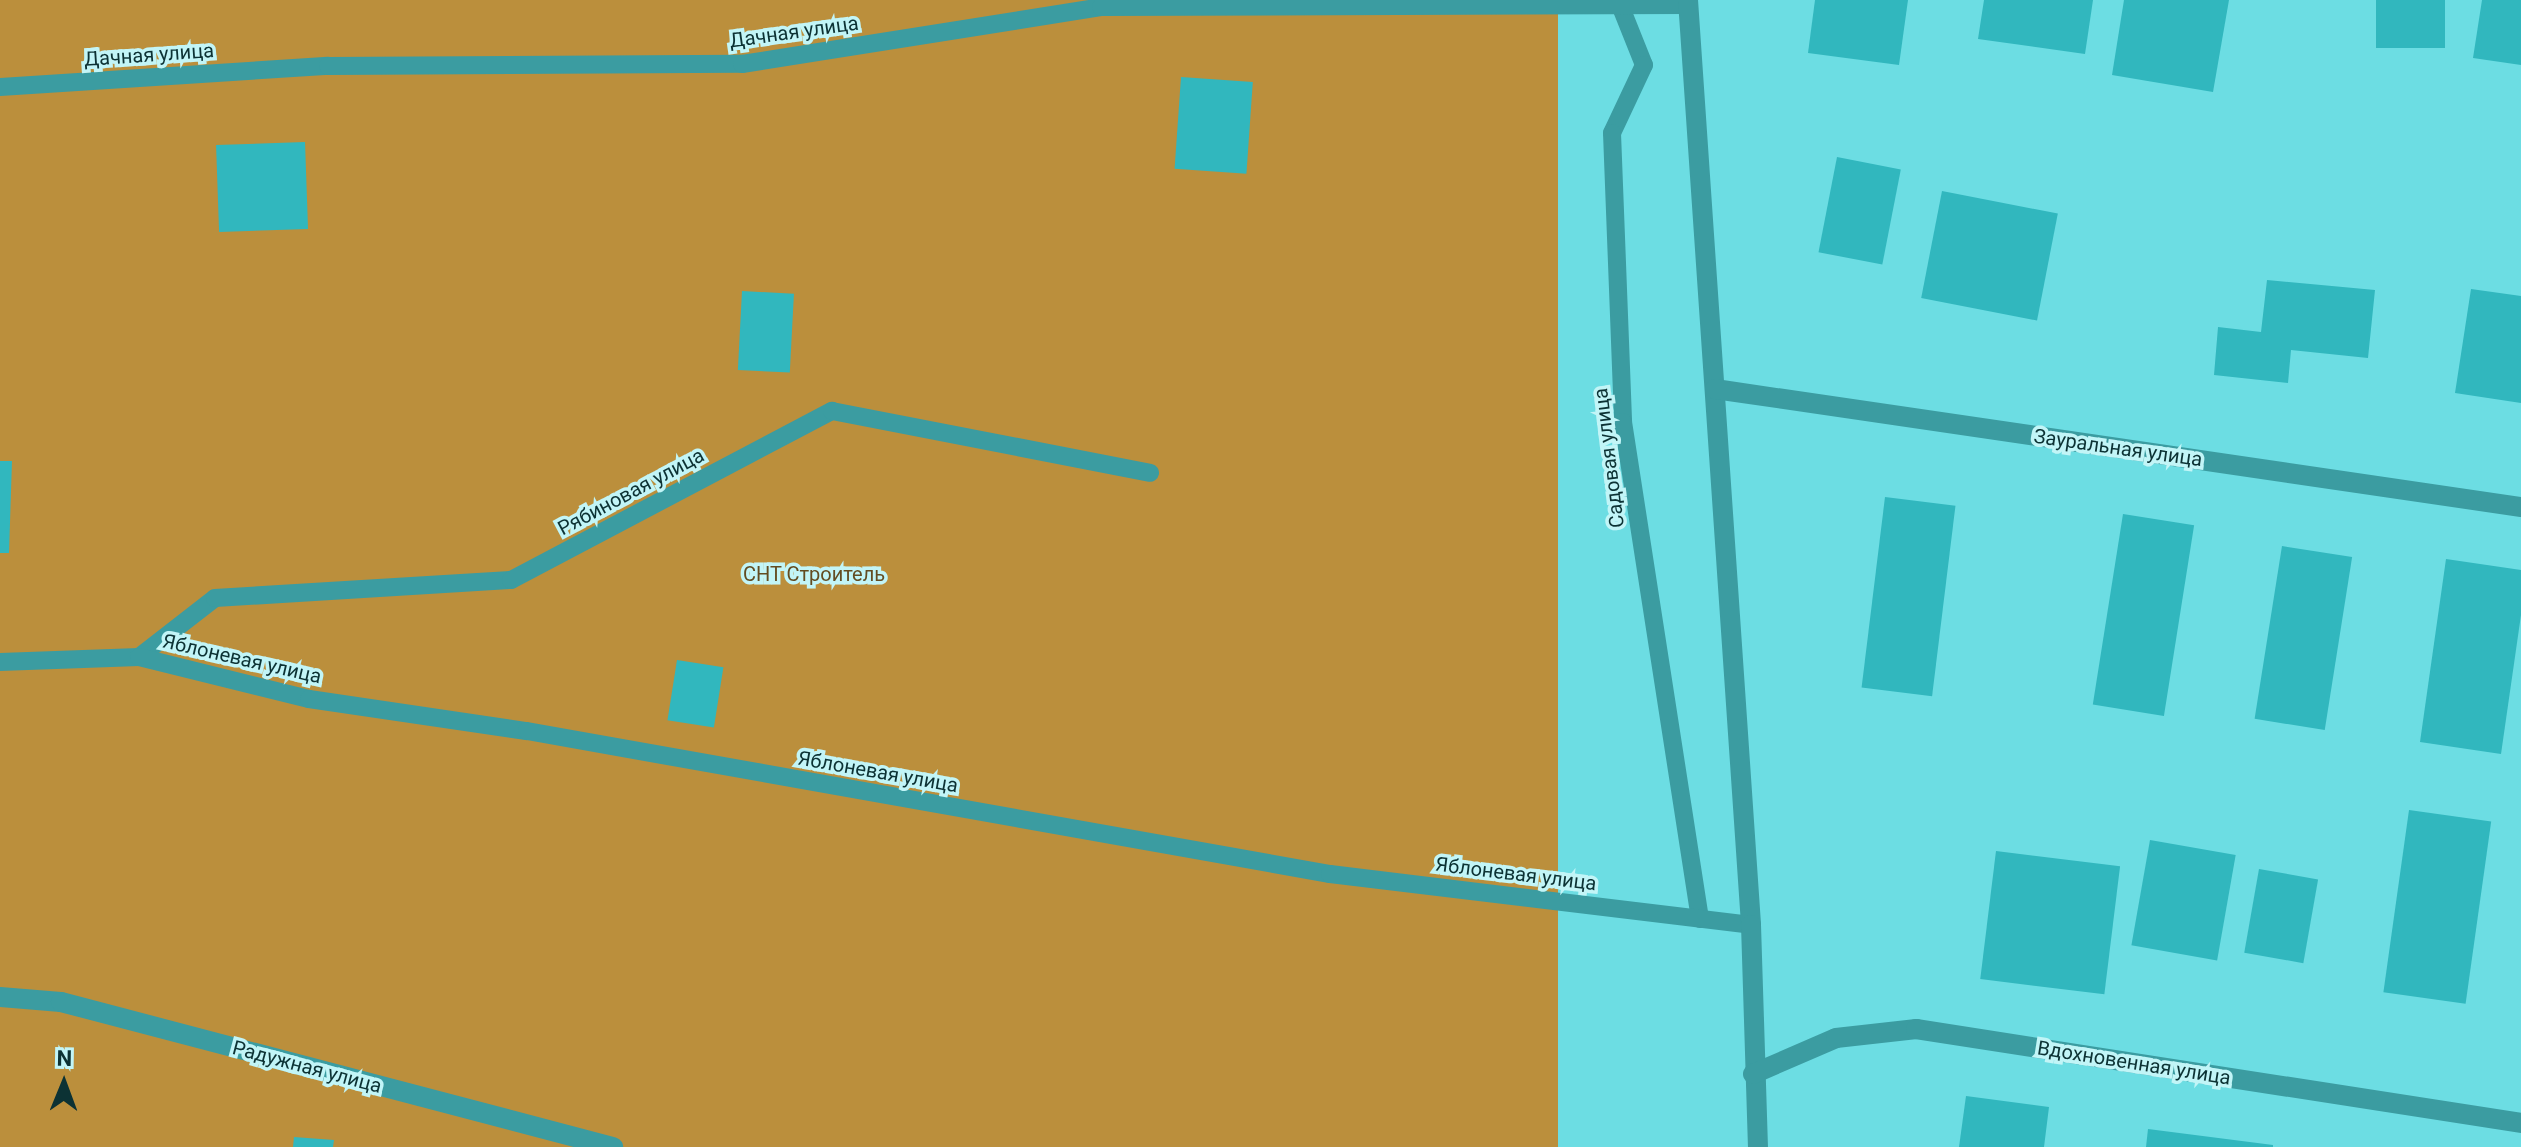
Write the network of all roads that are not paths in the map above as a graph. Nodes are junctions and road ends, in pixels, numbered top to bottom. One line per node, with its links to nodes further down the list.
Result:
1 (1619, 2): 2 (lane, Дачная улица); 3 (lane, Дачная улица); 9 (lane, Садовая улица)
2 (1688, 2): 4 (street)
3 (0, 87)
4 (1715, 389): 6 (street, Зауральная улица); 10 (street)
5 (1150, 473): 7 (lane, Рябиновая улица)
6 (2521, 507)
7 (139, 657): 8 (lane, Яблоневая улица); 9 (lane, Яблоневая улица)
8 (0, 662)
9 (1700, 919): 10 (lane, Яблоневая улица)
10 (1751, 925): 12 (street)
11 (0, 997): 14 (street, Радужная улица)
12 (1753, 1074): 13 (street, Вдохновенная улица); 15 (street)
13 (2521, 1123)
14 (613, 1147)
15 (1758, 1147)

